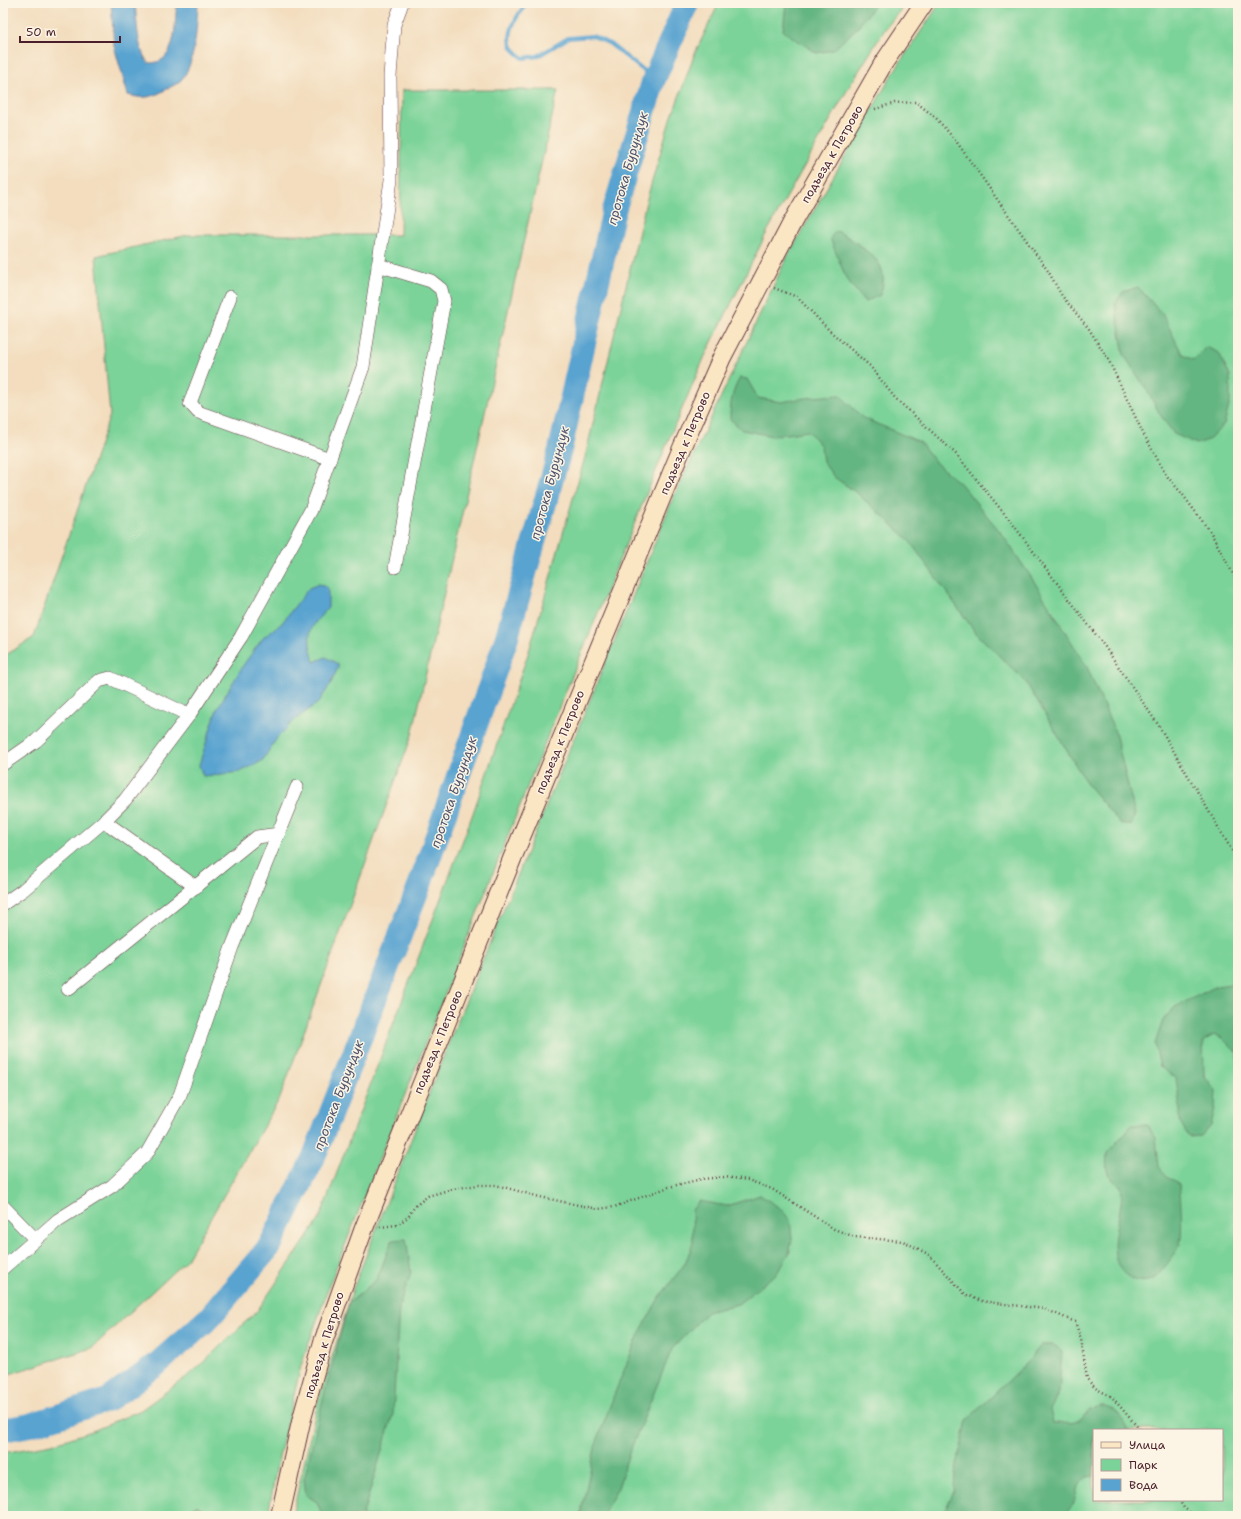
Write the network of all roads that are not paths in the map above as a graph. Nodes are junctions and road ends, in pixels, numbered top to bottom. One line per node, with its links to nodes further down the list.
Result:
1 (402, 3): 3 (street)
2 (924, 3): 18 (street, подъезд к Петрово)
3 (378, 265): 5 (street); 6 (street)
4 (230, 297): 5 (street)
5 (330, 459): 7 (street)
6 (395, 567)
7 (189, 715): 8 (street); 10 (street)
8 (3, 764)
9 (297, 787): 11 (street)
10 (104, 821): 12 (street); 13 (street)
11 (278, 834): 12 (street); 16 (street)
12 (196, 888): 14 (street)
13 (3, 904)
14 (68, 989)
15 (3, 1206): 16 (street)
16 (35, 1239): 17 (street)
17 (3, 1268)
18 (280, 1516)

